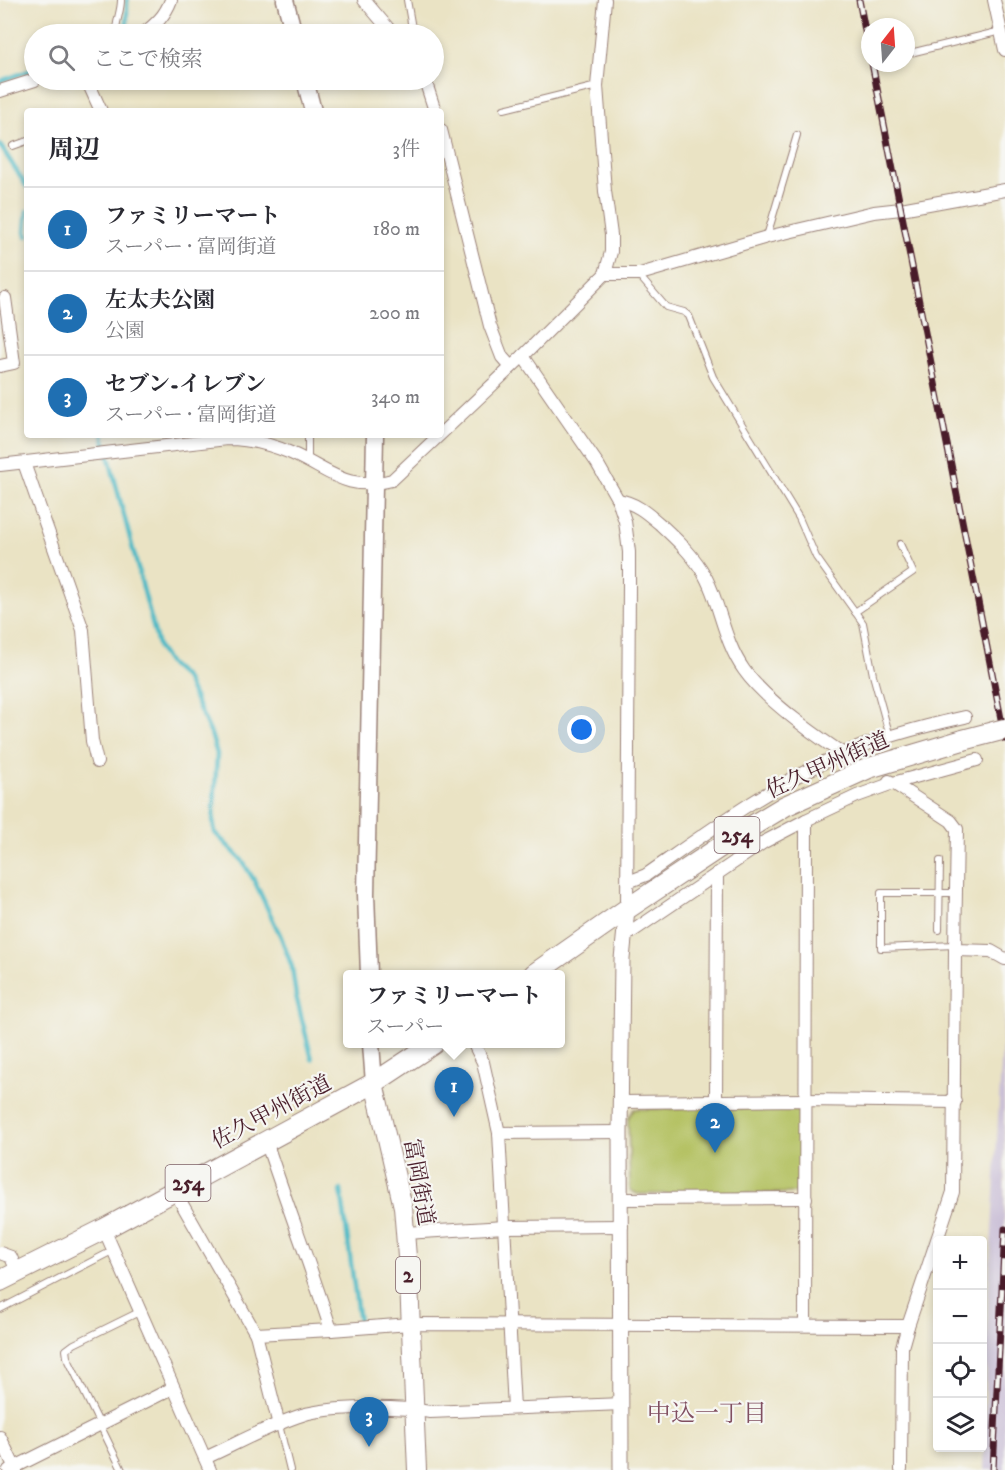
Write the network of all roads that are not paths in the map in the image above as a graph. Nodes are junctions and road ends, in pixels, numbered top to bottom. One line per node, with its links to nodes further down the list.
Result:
1 (121, 0): 8 (lane)
2 (171, 0): 9 (street)
3 (285, 0): 10 (main road)
4 (364, 0): 11 (street)
5 (407, 0): 12 (lane)
6 (605, 0): 17 (street)
7 (994, 0): 13 (street)
8 (116, 24)
9 (155, 24)
10 (291, 24)
11 (384, 24)
12 (411, 24)
13 (1001, 31): 14 (street); 15 (lane)
14 (1005, 50)
15 (915, 52)
16 (24, 83): 21 (street)
17 (597, 86): 25 (lane); 32 (street)
18 (92, 90): 22 (street)
19 (307, 90): 23 (main road)
20 (428, 90): 24 (street)
21 (0, 91)
22 (100, 108)
23 (311, 108)
24 (434, 108)
25 (504, 109)
26 (797, 135): 31 (lane)
27 (24, 142): 29 (lane)
28 (444, 142): 37 (street)
29 (13, 146)
30 (1005, 190): 31 (street)
31 (767, 237): 33 (street)
32 (605, 274): 33 (street); 35 (street)
33 (640, 274): 48 (lane)
34 (5, 298): 36 (street)
35 (524, 356): 37 (street); 46 (street)
36 (0, 366)
37 (511, 367): 38 (street)
38 (444, 432)
39 (308, 438): 42 (lane)
40 (375, 438): 45 (main road)
41 (437, 438): 45 (street)
42 (308, 461): 44 (street); 45 (street)
43 (0, 463): 44 (street)
44 (24, 463): 56 (street)
45 (375, 485): 69 (main road)
46 (618, 500): 54 (street); 61 (street)
47 (900, 544): 48 (lane)
48 (855, 612): 52 (lane)
49 (965, 717): 52 (street)
50 (1005, 729): 53 (highway, 254, bridge)
51 (1005, 734): 53 (highway, 佐久甲州街道 / 254, bridge)
52 (890, 737): 54 (street)
53 (963, 740): 64 (highway, 佐久甲州街道 / 254)
54 (848, 757): 61 (street)
55 (977, 760): 57 (street)
56 (97, 762)
57 (888, 781): 58 (street); 63 (street)
58 (806, 820): 60 (street); 75 (street)
59 (940, 861): 62 (lane)
60 (717, 873): 66 (street); 76 (street)
61 (628, 882): 64 (street)
62 (941, 893): 63 (lane); 65 (lane); 67 (lane)
63 (955, 893): 67 (street)
64 (627, 909): 66 (street); 70 (highway, 佐久甲州街道 / 254)
65 (939, 930)
66 (624, 937): 77 (street)
67 (955, 948): 68 (street); 78 (street)
68 (1005, 959)
69 (369, 970)
70 (541, 970)
71 (371, 1048): 74 (main road)
72 (427, 1048): 74 (highway, 佐久甲州街道 / 254)
73 (476, 1048): 80 (street)
74 (374, 1083): 81 (highway, 佐久甲州街道 / 254); 88 (main road, 富岡街道 / 2)
75 (806, 1100): 76 (street); 78 (street); 83 (street)
76 (716, 1101): 77 (street)
77 (621, 1102): 79 (street)
78 (955, 1102): 98 (street)
79 (620, 1132): 80 (street); 84 (street)
80 (499, 1133): 86 (street)
81 (266, 1141): 82 (highway, 佐久甲州街道 / 254); 99 (street)
82 (174, 1190): 87 (highway, 佐久甲州街道 / 254); 100 (street)
83 (806, 1198): 84 (street); 97 (street)
84 (621, 1199): 85 (street)
85 (622, 1226): 86 (street); 96 (street)
86 (505, 1227): 88 (street); 94 (street)
87 (104, 1229): 89 (street); 91 (highway, 佐久甲州街道 / 254)
88 (405, 1233): 95 (main road, 富岡街道 / 2)
89 (112, 1251): 92 (lane); 93 (street)
90 (0, 1253): 91 (street)
91 (9, 1276)
92 (0, 1309)
93 (139, 1312): 101 (street); 105 (lane)
94 (509, 1323): 95 (street); 96 (street); 103 (street)
95 (410, 1324): 99 (street); 104 (main road, 富岡街道 / 2)
96 (622, 1325): 97 (street); 102 (street)
97 (805, 1325): 98 (street)
98 (908, 1326): 115 (street)
99 (331, 1330): 100 (street)
100 (256, 1334): 106 (street)
101 (173, 1388): 105 (street); 108 (street)
102 (622, 1404): 103 (street); 114 (street)
103 (514, 1408): 104 (street)
104 (414, 1409): 106 (street); 113 (main road, 富岡街道 / 2)
105 (100, 1425): 109 (street); 110 (lane)
106 (279, 1425): 108 (street); 112 (lane)
107 (0, 1437): 109 (street)
108 (205, 1458): 111 (street)
109 (13, 1469)
110 (122, 1470)
111 (210, 1470)
112 (290, 1470)
113 (417, 1470)
114 (621, 1470)
115 (901, 1470)

